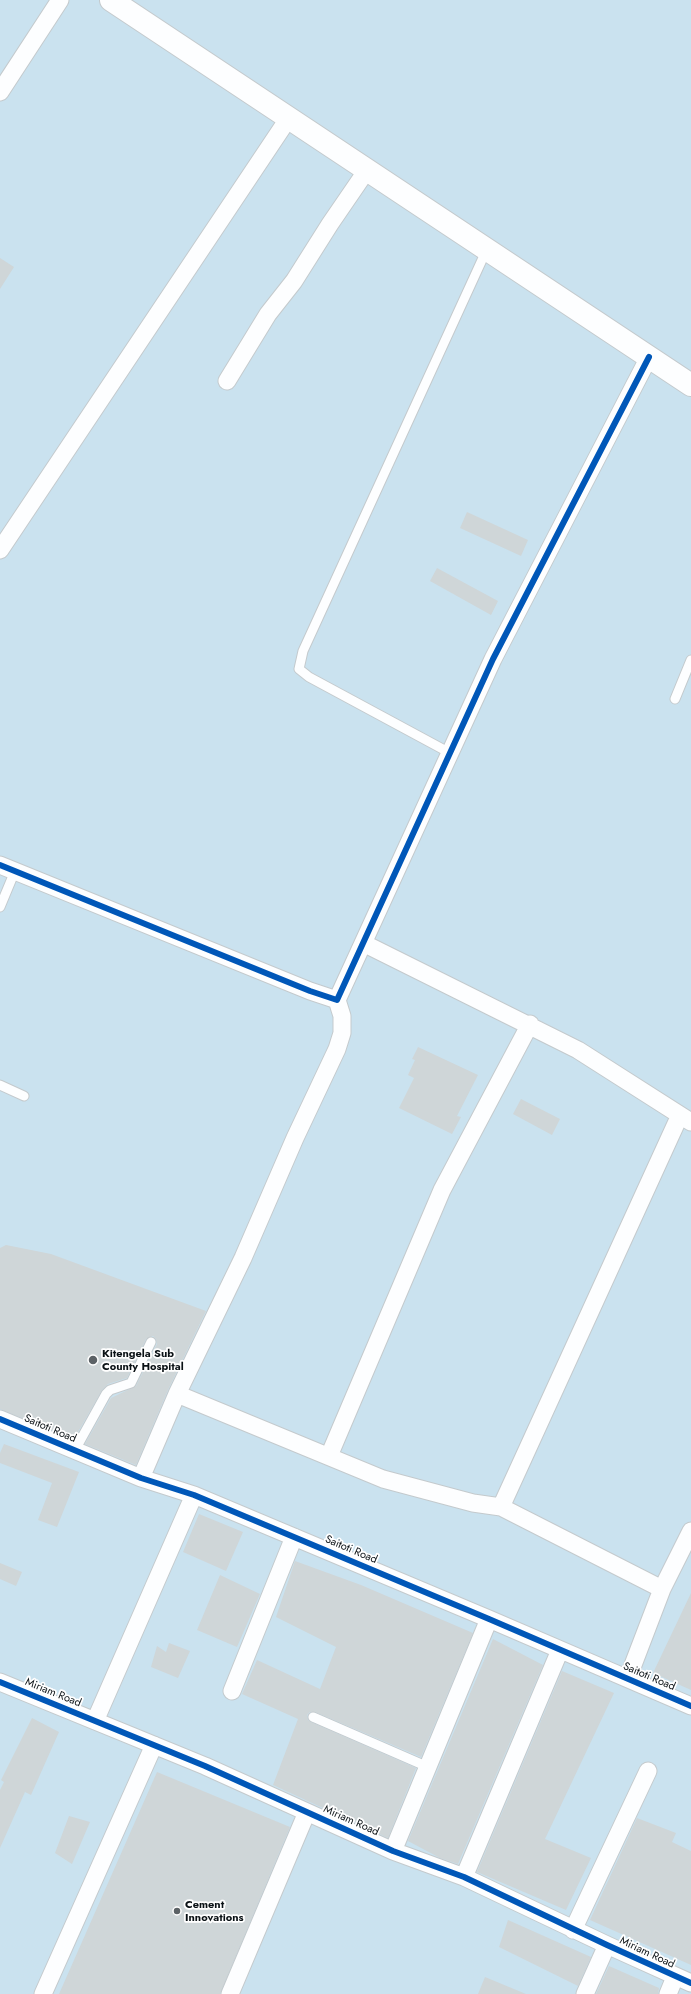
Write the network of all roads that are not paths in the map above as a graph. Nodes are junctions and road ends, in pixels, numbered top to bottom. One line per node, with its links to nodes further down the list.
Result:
1 (60, 0): 3 (street)
2 (111, 0): 4 (street)
3 (0, 92)
4 (288, 118): 5 (street); 10 (street)
5 (367, 170): 6 (street); 8 (street)
6 (486, 249): 7 (street); 13 (lane)
7 (649, 357): 9 (street); 13 (street)
8 (227, 381)
9 (691, 385)
10 (0, 550)
11 (691, 660): 12 (lane)
12 (675, 699)
13 (450, 752): 16 (street)
14 (7, 868): 15 (lane); 17 (street)
15 (0, 907)
16 (363, 943): 17 (street); 18 (street)
17 (337, 1000): 23 (street)
18 (530, 1024): 21 (street); 26 (street)
19 (0, 1085): 20 (lane)
20 (24, 1096)
21 (686, 1119): 29 (street)
22 (151, 1342): 25 (lane)
23 (177, 1394): 26 (street); 27 (street)
24 (0, 1419): 25 (street, Saitoti Road)
25 (75, 1450): 27 (street, Saitoti Road)
26 (329, 1456): 29 (street)
27 (141, 1478): 28 (street, Saitoti Road)
28 (194, 1495): 31 (street, Saitoti Road); 40 (street)
29 (501, 1508): 32 (street)
30 (691, 1531): 32 (street)
31 (294, 1537): 33 (street, Saitoti Road); 37 (street)
32 (662, 1589): 35 (street)
33 (490, 1618): 34 (street, Saitoti Road); 42 (street)
34 (560, 1650): 35 (street, Saitoti Road); 46 (street)
35 (628, 1678): 38 (street, Saitoti Road)
36 (0, 1682): 40 (street, Miriam Road)
37 (232, 1691)
38 (691, 1706)
39 (313, 1717): 42 (lane)
40 (95, 1721): 41 (street, Miriam Road)
41 (154, 1745): 44 (street, Miriam Road); 51 (street)
42 (428, 1767): 45 (street)
43 (648, 1771): 47 (street)
44 (307, 1812): 45 (street, Miriam Road); 52 (street)
45 (393, 1851): 46 (street, Miriam Road)
46 (464, 1877): 47 (street, Miriam Road)
47 (573, 1930): 48 (street, Miriam Road)
48 (607, 1945): 49 (street, Miriam Road); 53 (street)
49 (675, 1977): 50 (street, Miriam Road); 54 (street)
50 (691, 1983)
51 (43, 1994)
52 (230, 1994)
53 (585, 1994)
54 (668, 1994)

